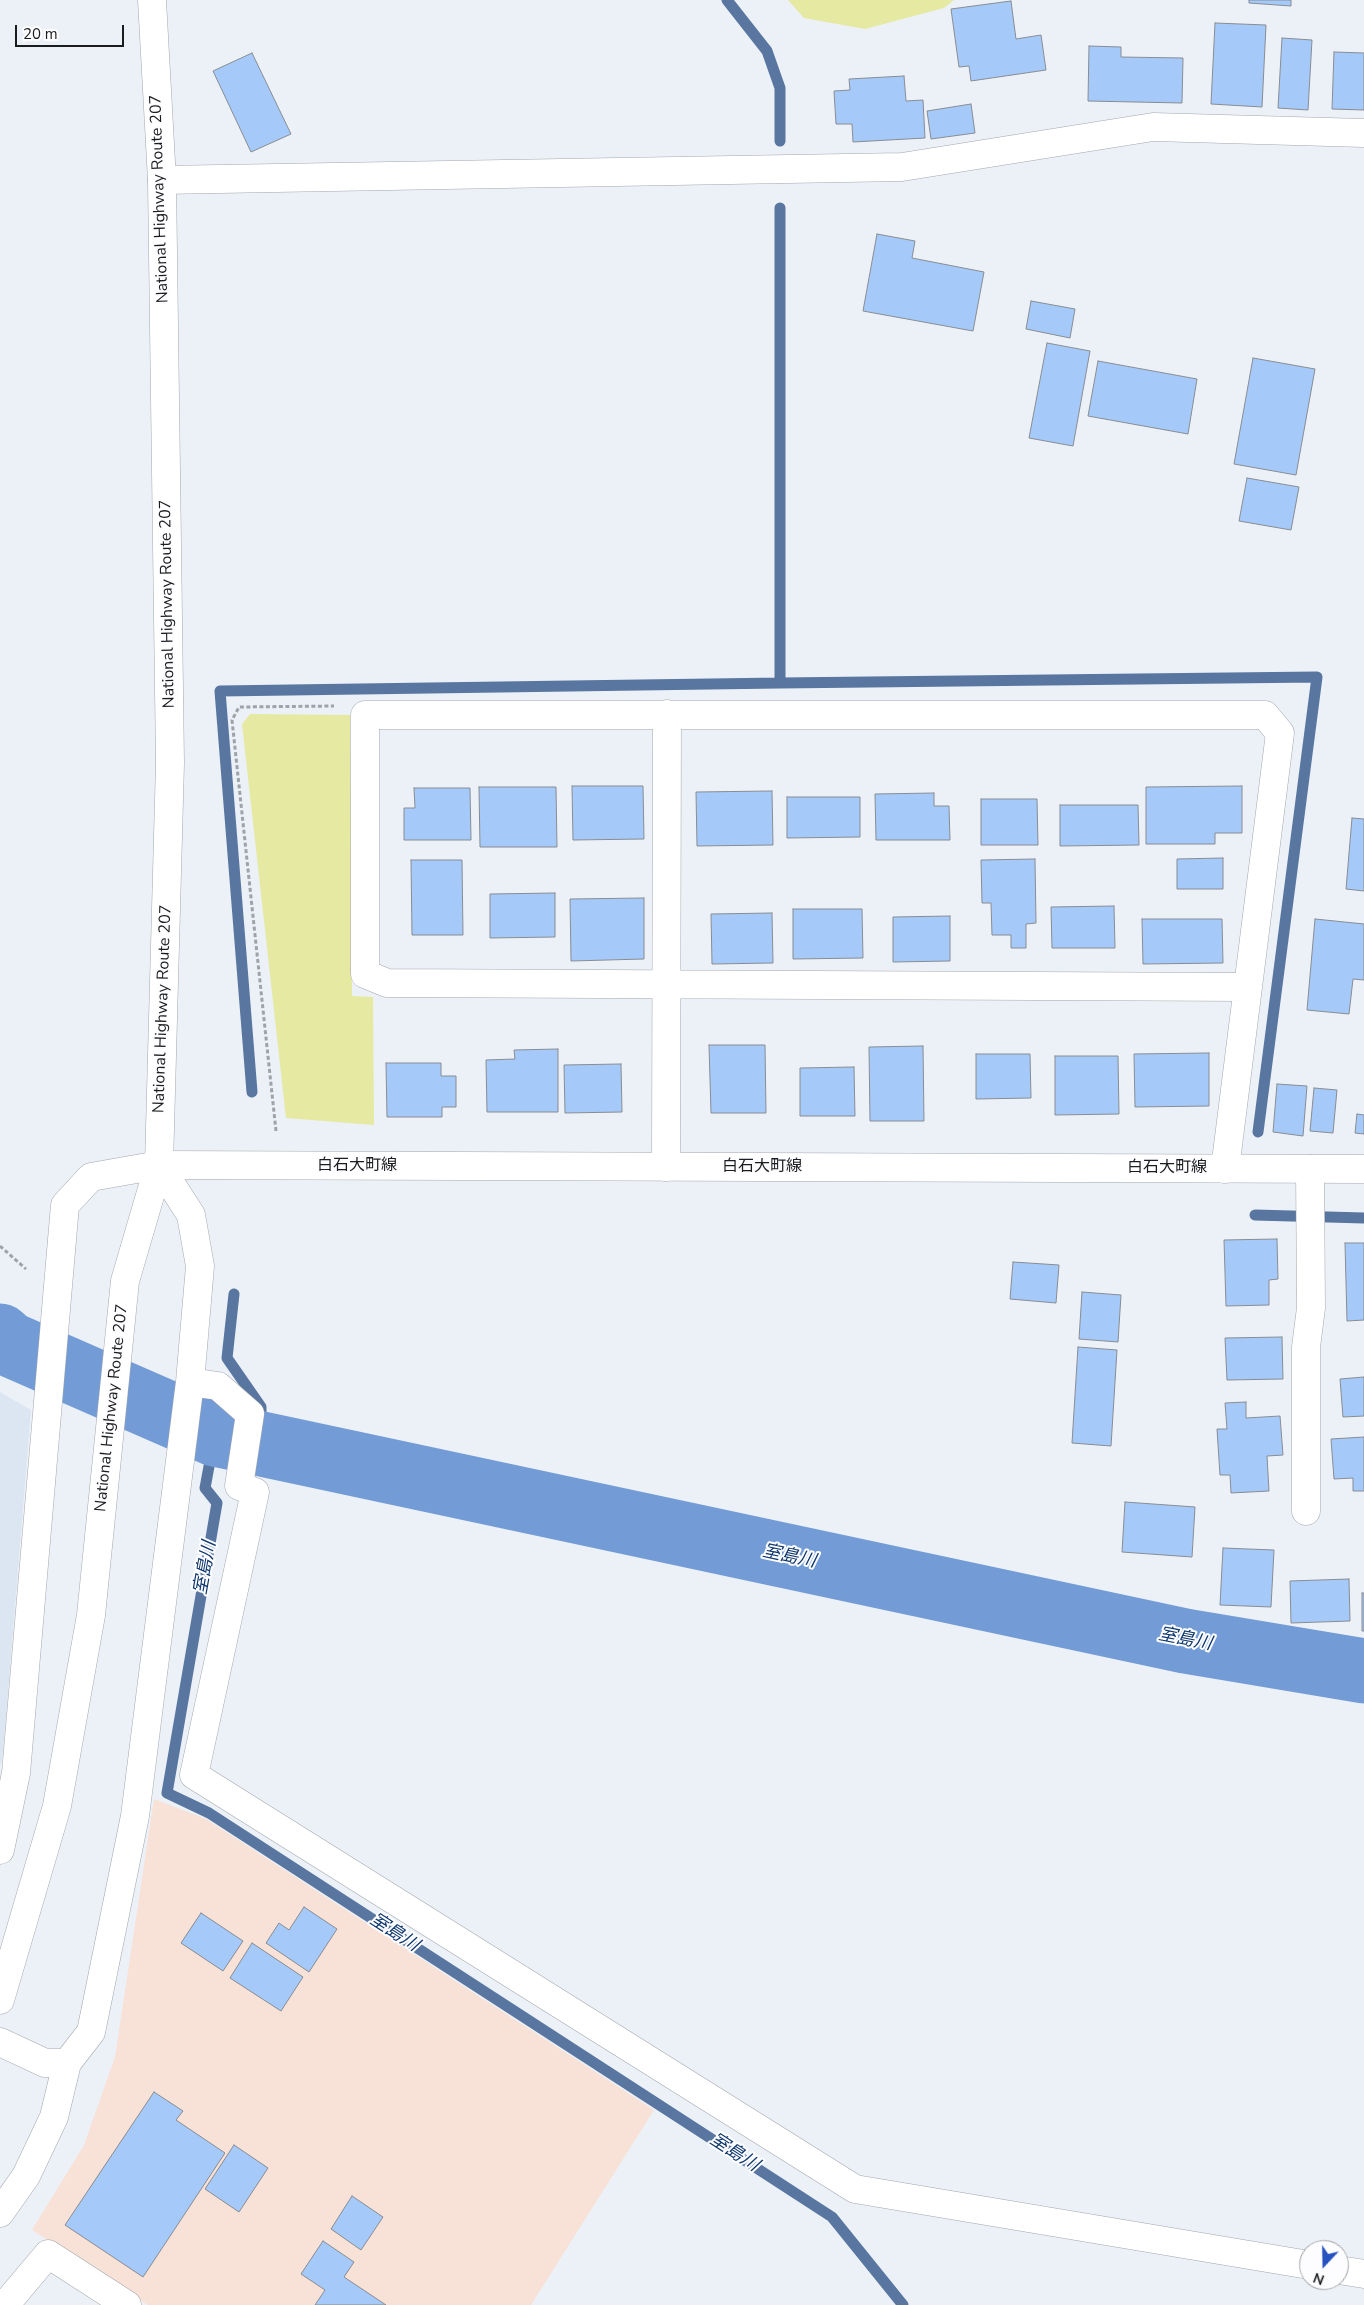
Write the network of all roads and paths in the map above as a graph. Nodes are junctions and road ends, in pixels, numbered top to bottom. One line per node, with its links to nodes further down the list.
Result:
1 (152, 0): 3 (main road, National Highway Route 207)
2 (1364, 133): 3 (main road)
3 (162, 180): 9 (main road, National Highway Route 207)
4 (667, 714): 5 (main road); 6 (main road); 7 (main road)
5 (365, 715): 6 (main road); 8 (path)
6 (667, 984): 7 (main road); 10 (main road)
7 (1247, 988): 11 (main road)
8 (270, 1131)
9 (159, 1165): 10 (main road, 白石大町線); 14 (main road); 16 (main road, 白石大町線); 17 (main road, National Highway Route 207)
10 (666, 1167): 11 (main road, 白石大町線)
11 (1225, 1169): 12 (main road, 白石大町線)
12 (1310, 1169): 13 (main road, 白石大町線); 15 (main road)
13 (1364, 1169)
14 (190, 1382): 19 (main road); 21 (main road)
15 (1306, 1511)
16 (0, 1850)
17 (0, 2000)
18 (0, 2042): 19 (main road)
19 (67, 2063): 20 (main road)
20 (0, 2213)
21 (1299, 2263)
22 (1349, 2272): 23 (main road)
23 (1364, 2274)
24 (5, 2305): 25 (main road)
25 (127, 2305)

